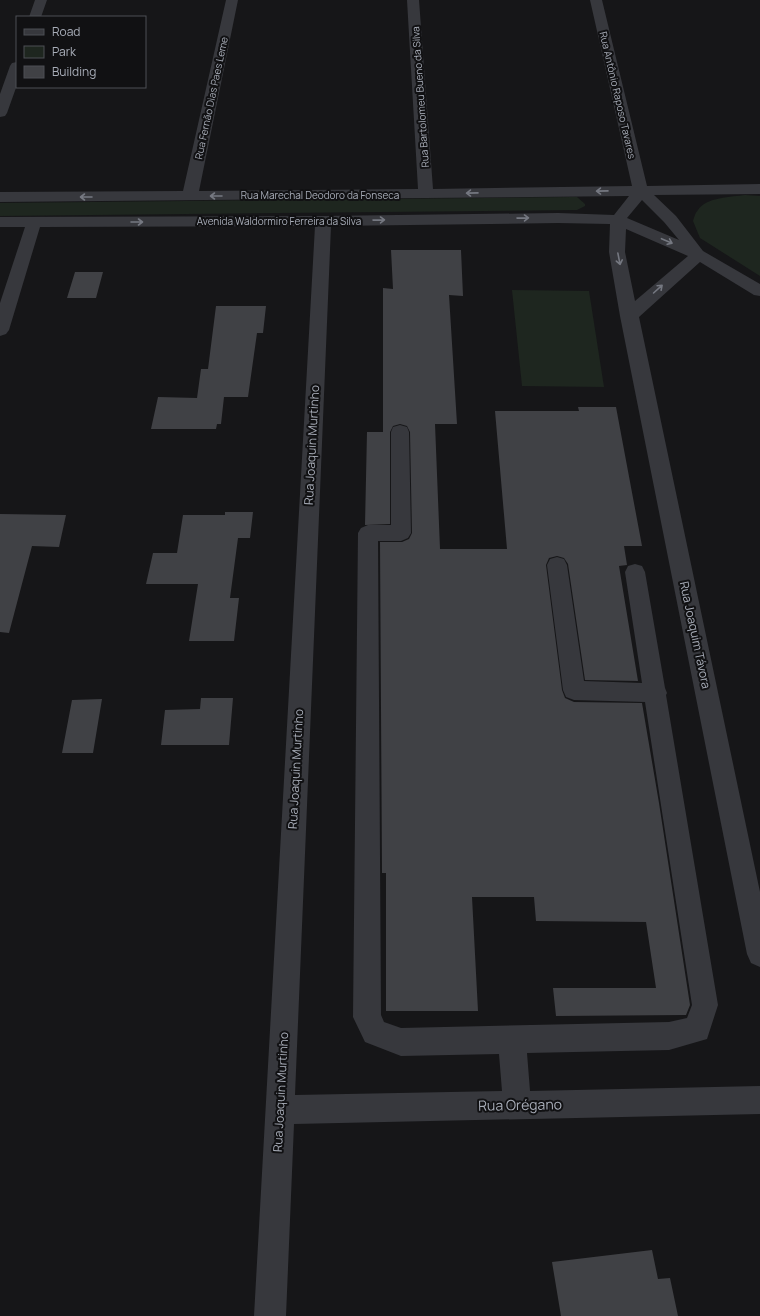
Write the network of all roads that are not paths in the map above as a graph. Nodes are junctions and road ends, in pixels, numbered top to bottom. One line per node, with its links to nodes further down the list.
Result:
1 (41, 0): 5 (street)
2 (232, 0): 11 (street, Rua Fernão Dias Paes Leme)
3 (413, 0): 10 (street, Rua Bartolomeu Bueno da Silva)
4 (596, 0): 9 (street, Rua Antônio Raposo Tavares)
5 (35, 16)
6 (16, 69): 7 (street)
7 (0, 113)
8 (760, 189): 9 (street)
9 (641, 191): 10 (street, Rua Marechal Deodoro da Fonseca, one-way to 10); 13 (street); 17 (street)
10 (426, 194): 11 (street, Rua Marechal Deodoro da Fonseca, one-way to 11)
11 (190, 196): 12 (street, Rua Marechal Deodoro da Fonseca, one-way to 12)
12 (0, 197)
13 (618, 220): 14 (street, Avenida Waldormiro Ferreira da Silva, one-way to 13); 17 (street, one-way to 17); 19 (street, Rua Joaquim Távora, one-way to 19)
14 (323, 221): 16 (street, Avenida Waldormiro Ferreira da Silva, one-way to 14); 29 (street, Rua Joaquin Murtinho)
15 (0, 222): 16 (street, Avenida Waldormiro Ferreira da Silva)
16 (34, 222): 20 (street)
17 (699, 255): 18 (street); 19 (street, one-way to 17)
18 (760, 292)
19 (629, 316): 25 (street, Rua Joaquim Távora)
20 (0, 330)
21 (400, 432): 26 (street)
22 (557, 565): 24 (street)
23 (635, 572): 24 (street)
24 (656, 693): 26 (street)
25 (760, 954)
26 (512, 1039): 28 (street)
27 (760, 1100): 28 (street, Rua Orégano)
28 (517, 1105): 29 (street, Rua Orégano)
29 (280, 1110): 30 (street, Rua Joaquin Murtinho)
30 (270, 1316)

